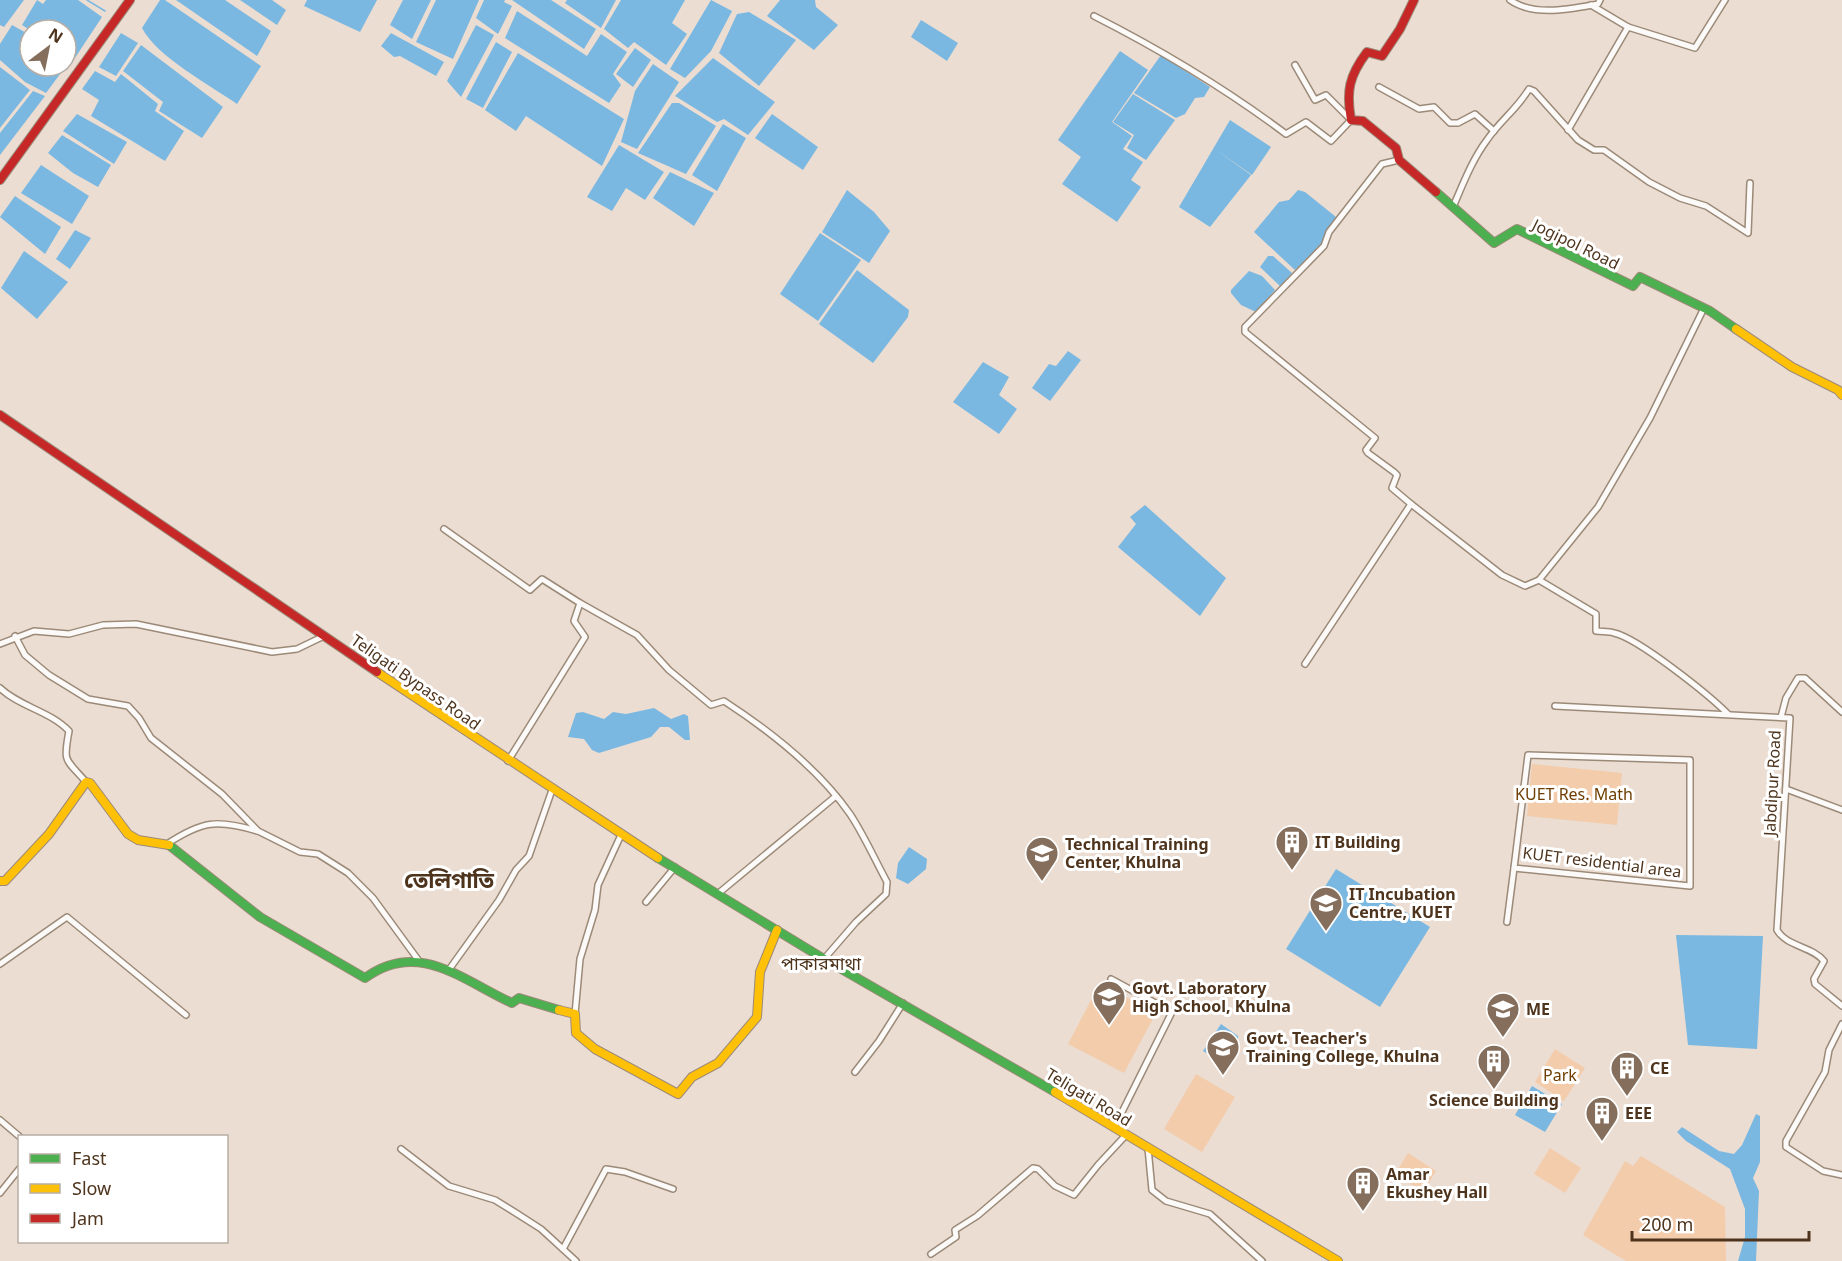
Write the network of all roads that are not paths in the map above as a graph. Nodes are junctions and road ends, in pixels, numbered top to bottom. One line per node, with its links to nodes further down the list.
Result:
1 (130, 0): 15 (main road)
2 (1414, 0): 11 (main road)
3 (1510, 0): 6 (street)
4 (1600, 0): 6 (street)
5 (1725, 0): 8 (street)
6 (1591, 5): 8 (street)
7 (1094, 16): 11 (street)
8 (1628, 27): 12 (street)
9 (1295, 64): 11 (street)
10 (1379, 87): 13 (street)
11 (1351, 120): 14 (main road, Jogipol Road)
12 (1568, 130): 13 (street); 16 (street)
13 (1494, 131): 17 (street)
14 (1399, 160): 17 (main road, Jogipol Road); 21 (street)
15 (0, 180)
16 (1750, 183)
17 (1453, 207): 18 (main road, Jogipol Road)
18 (1704, 308): 19 (main road, Jogipol Road); 23 (street)
19 (1842, 394)
20 (0, 415): 25 (main road, Teligati Bypass Road)
21 (1411, 504): 23 (street); 28 (street)
22 (444, 529): 24 (street)
23 (1539, 580): 32 (street)
24 (580, 603): 34 (street); 38 (street)
25 (325, 635): 26 (street); 34 (main road, Teligati Bypass Road)
26 (15, 636): 27 (street); 40 (street)
27 (0, 644)
28 (1305, 664)
29 (0, 688): 35 (street)
30 (1555, 706): 32 (street, Jabdipur Road)
31 (1842, 712): 33 (street)
32 (1728, 714): 33 (street, Jabdipur Road)
33 (1781, 717): 36 (street, Jabdipur Road)
34 (508, 761): 37 (main road, Teligati Bypass Road)
35 (86, 782): 42 (main road); 45 (main road)
36 (1786, 789): 39 (street); 56 (street, Jabdipur Road)
37 (552, 790): 41 (main road, Teligati Bypass Road); 53 (street)
38 (836, 796): 46 (street); 50 (street)
39 (1842, 810)
40 (258, 831): 42 (street); 51 (street)
41 (621, 834): 43 (main road, Teligati Bypass Road); 57 (street)
42 (167, 844): 51 (main road)
43 (675, 867): 47 (street); 49 (main road, Teligati Bypass Road)
44 (1514, 868): 44 (street, KUET residential area); 48 (street)
45 (0, 881)
46 (720, 892)
47 (646, 902)
48 (1507, 922)
49 (777, 930): 50 (main road, Teligati Bypass Road); 57 (main road)
50 (824, 959): 55 (main road, Teligati Road)
51 (419, 961): 53 (main road)
52 (0, 964): 58 (street)
53 (448, 971): 57 (main road)
54 (1111, 980): 62 (street)
55 (903, 1003): 60 (street); 62 (main road, Teligati Road)
56 (1842, 1006)
57 (575, 1014)
58 (186, 1015)
59 (1842, 1024): 68 (street)
60 (855, 1072)
61 (0, 1120): 63 (street)
62 (1114, 1128): 64 (main road, Teligati Road)
63 (18, 1135)
64 (1126, 1135): 65 (main road, Teligati Road); 72 (street)
65 (1148, 1148): 74 (street); 75 (main road, Teligati Road)
66 (401, 1149): 71 (street)
67 (18, 1170): 70 (street)
68 (1842, 1175)
69 (673, 1189): 71 (street)
70 (0, 1193)
71 (563, 1249): 73 (street)
72 (931, 1254)
73 (576, 1261)
74 (1262, 1261)
75 (1338, 1261)

